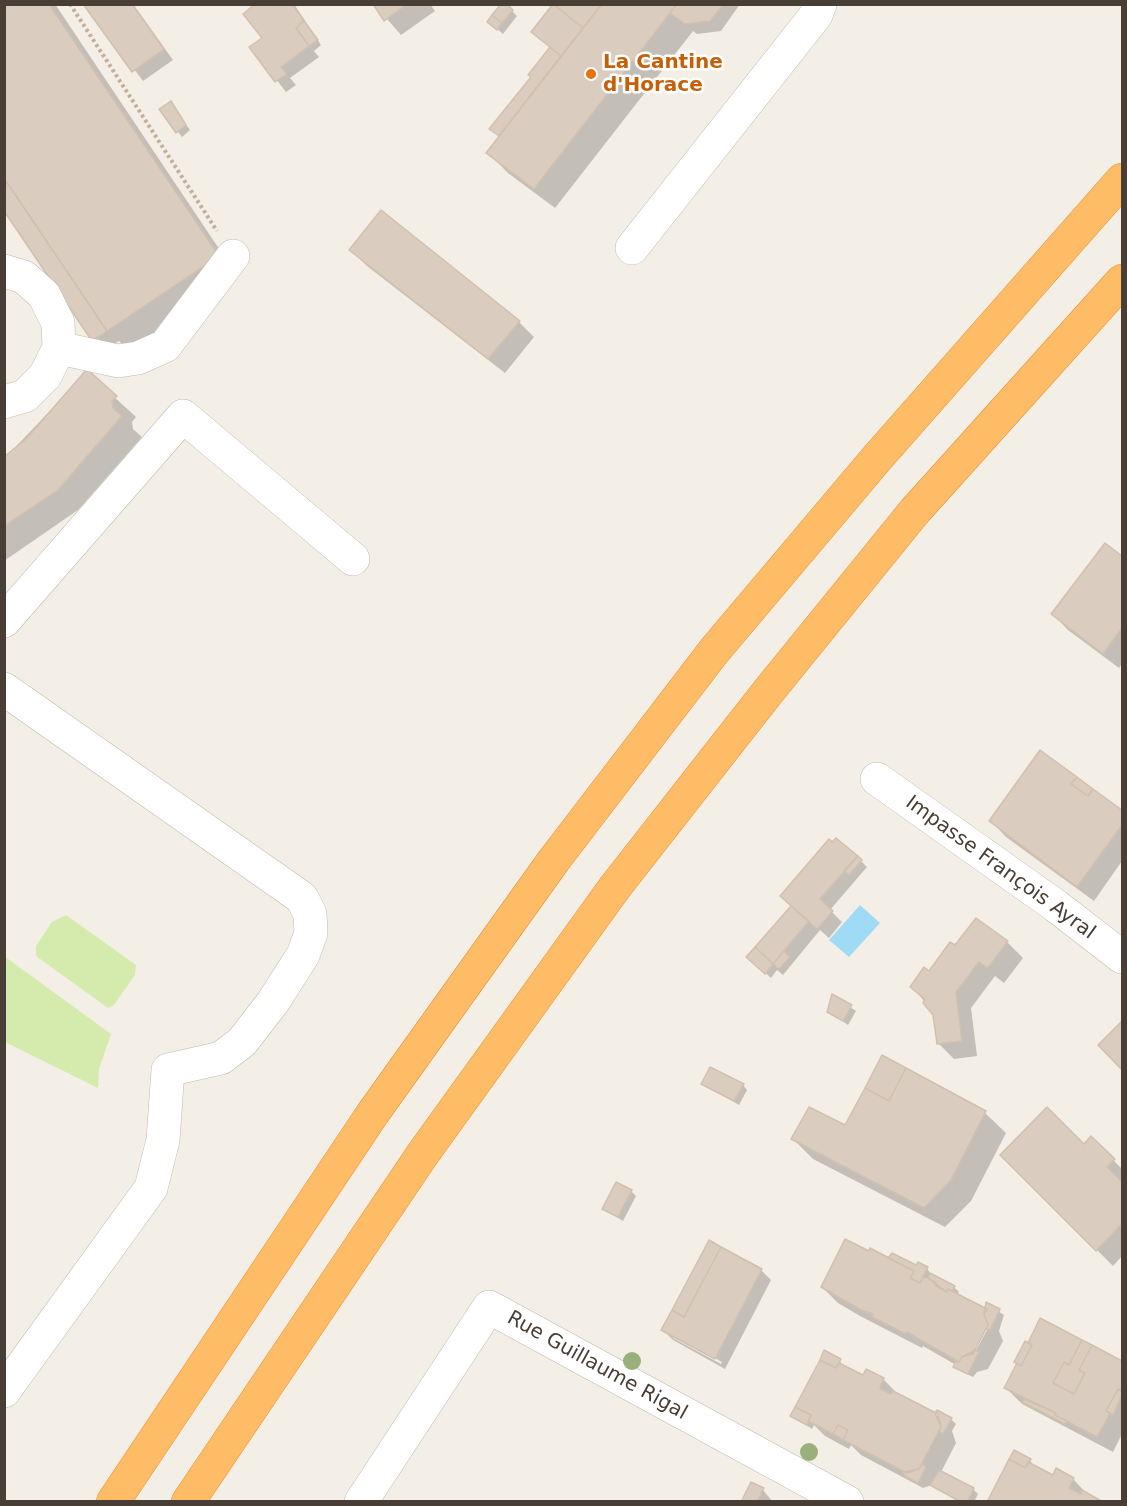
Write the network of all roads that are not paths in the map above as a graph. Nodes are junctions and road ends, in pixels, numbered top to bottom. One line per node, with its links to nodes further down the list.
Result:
1 (820, 4): 5 (street)
2 (1122, 180): 4 (highway)
3 (1122, 186): 4 (highway)
4 (1072, 237): 18 (highway)
5 (632, 248)
6 (233, 256): 9 (street)
7 (4, 271): 9 (street)
8 (1122, 281): 17 (highway)
9 (59, 348): 10 (street)
10 (4, 402)
11 (353, 559): 12 (street)
12 (4, 621)
13 (4, 689): 16 (street)
14 (877, 779): 15 (street, Impasse François Ayral)
15 (1122, 957)
16 (4, 1391)
17 (214, 1462): 19 (highway); 20 (highway)
18 (113, 1502)
19 (188, 1502)
20 (192, 1502)
21 (361, 1502): 22 (street, Rue Guillaume Rigal)
22 (847, 1502)

